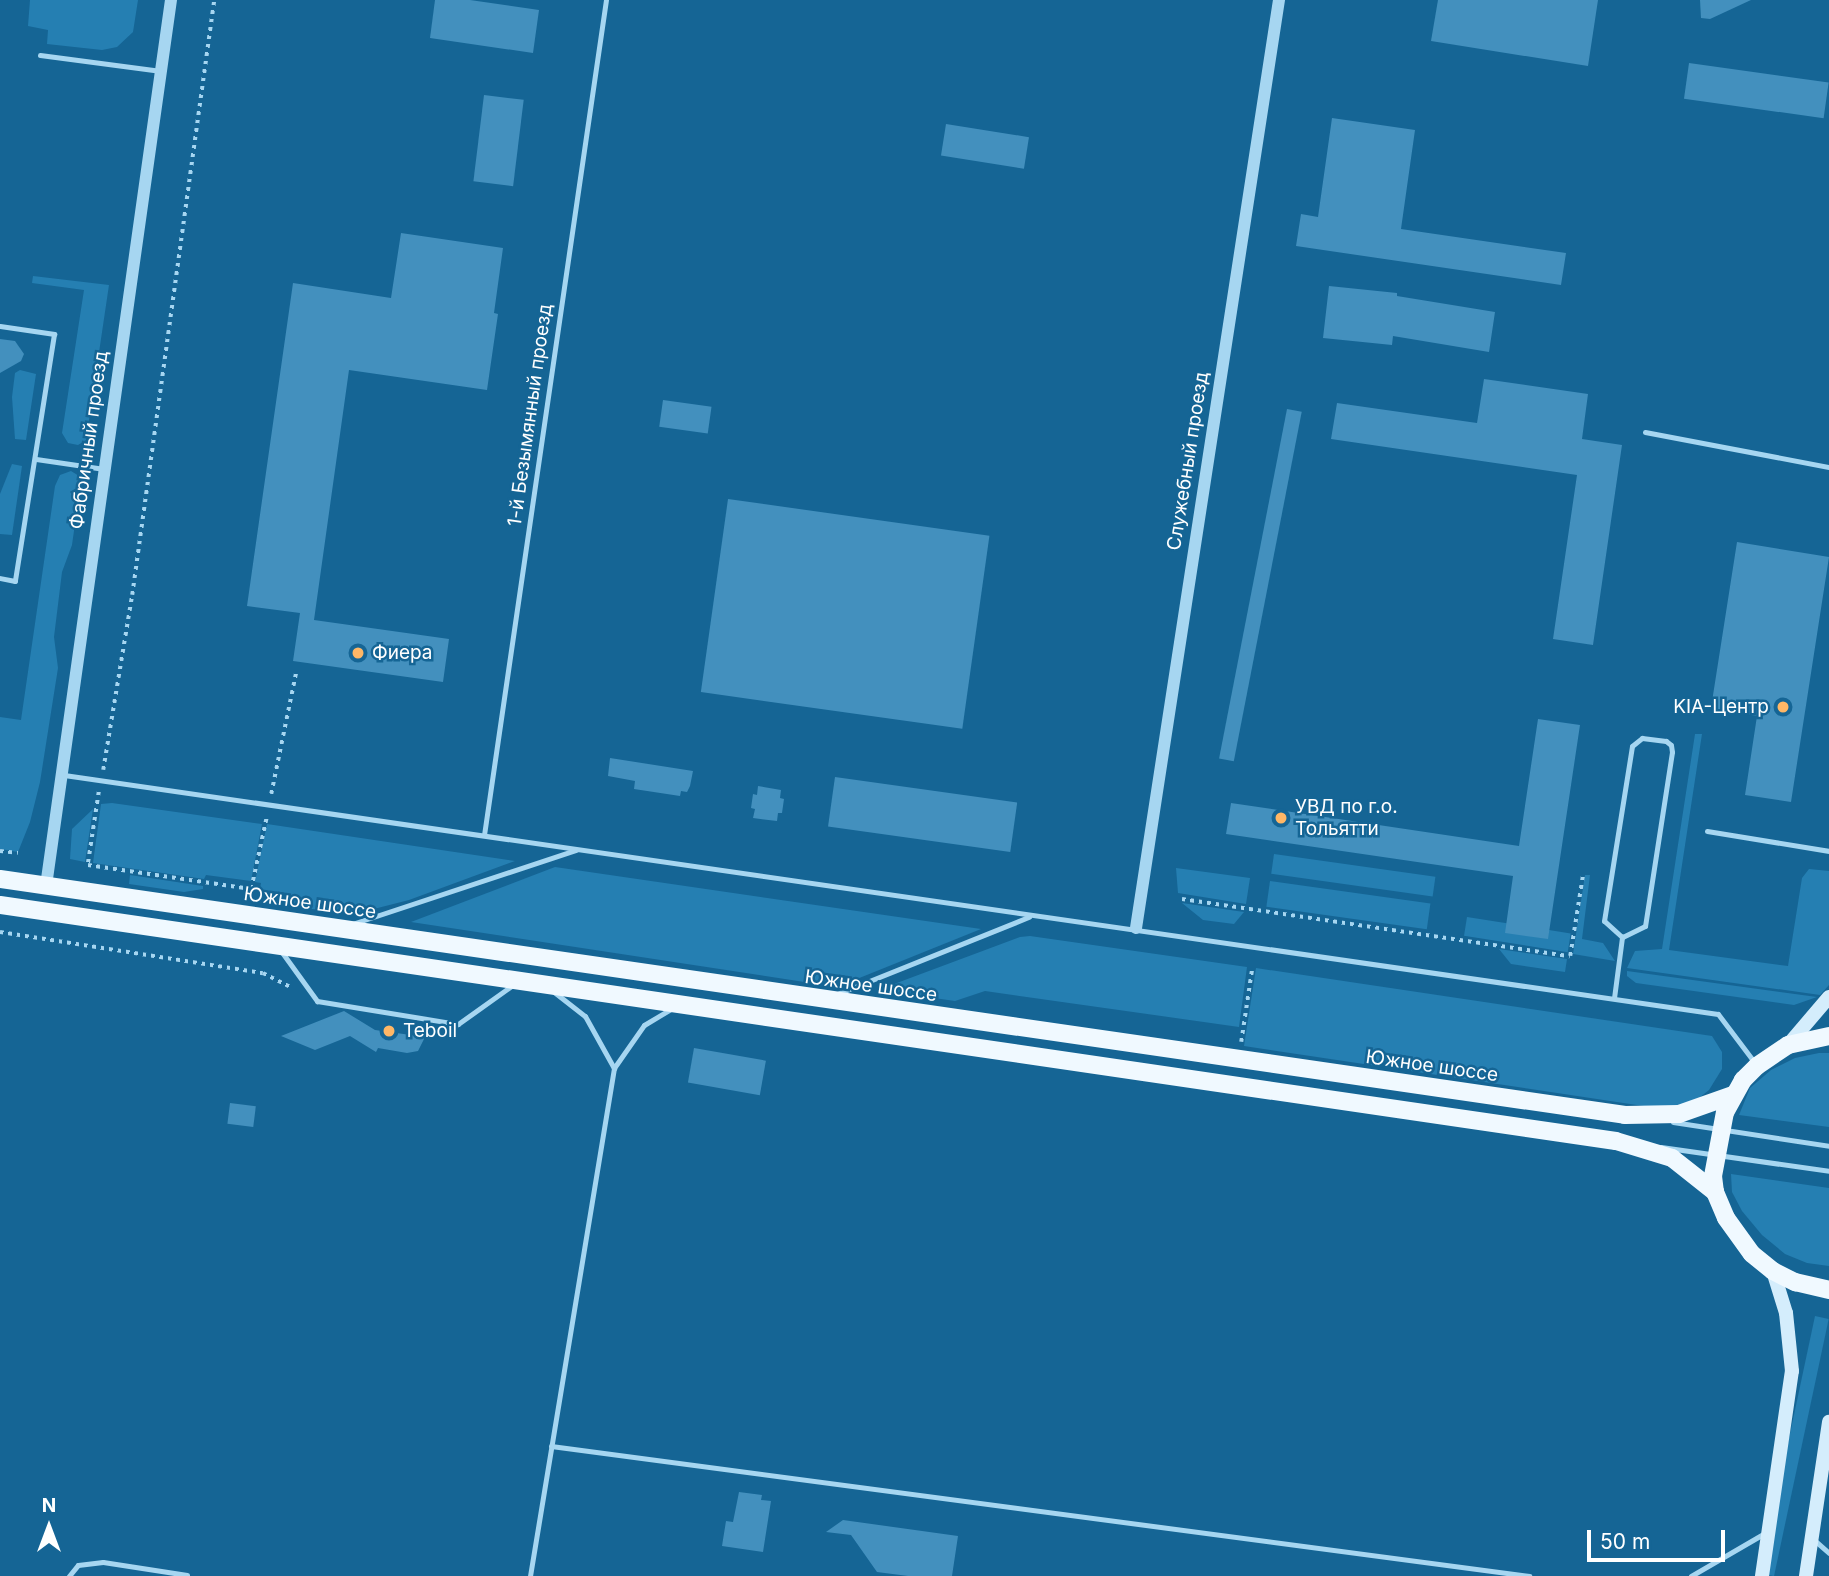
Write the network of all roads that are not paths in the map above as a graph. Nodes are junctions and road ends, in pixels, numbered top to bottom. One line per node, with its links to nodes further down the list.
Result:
1 (171, 0): 5 (street, Фабричный проезд)
2 (606, 0): 14 (lane, 1-й Безымянный проезд)
3 (1279, 0): 22 (street, Служебный проезд)
4 (40, 55): 5 (lane)
5 (161, 71): 10 (street, Фабричный проезд)
6 (0, 326): 8 (lane)
7 (1645, 432): 9 (lane)
8 (36, 459): 10 (lane); 11 (lane)
9 (1829, 467)
10 (104, 469): 12 (street, Фабричный проезд)
11 (0, 578)
12 (64, 775): 14 (lane); 18 (street, Фабричный проезд)
13 (1707, 831): 16 (lane)
14 (484, 835): 15 (lane)
15 (579, 849): 20 (lane); 21 (lane)
16 (1829, 851)
17 (0, 879): 18 (main road, Южное шоссе)
18 (46, 886): 21 (main road, Южное шоссе)
19 (0, 905): 24 (main road)
20 (1032, 916): 22 (lane); 29 (lane)
21 (340, 928): 29 (main road, Южное шоссе)
22 (1136, 929): 28 (lane)
23 (1622, 937): 23 (lane); 28 (lane)
24 (277, 945): 25 (main road); 25 (lane)
25 (517, 981): 26 (main road)
26 (547, 986): 30 (main road); 34 (lane)
27 (1829, 997): 32 (main road)
28 (1614, 999): 33 (lane)
29 (823, 1000): 36 (main road, Южное шоссе)
30 (678, 1006): 34 (lane); 38 (main road)
31 (1829, 1036): 32 (main road)
32 (1788, 1045): 33 (main road)
33 (1757, 1066): 35 (main road)
34 (614, 1068): 46 (lane)
35 (1733, 1095): 36 (main road, Южное шоссе); 37 (main road)
36 (1625, 1115): 37 (lane)
37 (1720, 1129): 39 (lane); 40 (main road)
38 (1616, 1141): 40 (lane); 42 (main road)
39 (1829, 1146)
40 (1716, 1154): 41 (lane); 42 (main road)
41 (1829, 1171)
42 (1715, 1192): 43 (main road)
43 (1773, 1271): 44 (main road); 47 (main road)
44 (1829, 1290)
45 (1829, 1422): 48 (main road)
46 (551, 1446): 52 (lane); 53 (lane)
47 (1768, 1531): 54 (lane); 55 (main road)
48 (1812, 1538): 49 (lane); 56 (main road)
49 (1829, 1553)
50 (69, 1576): 51 (lane)
51 (189, 1576)
52 (530, 1576)
53 (1530, 1576)
54 (1691, 1576)
55 (1762, 1576)
56 (1806, 1576)

